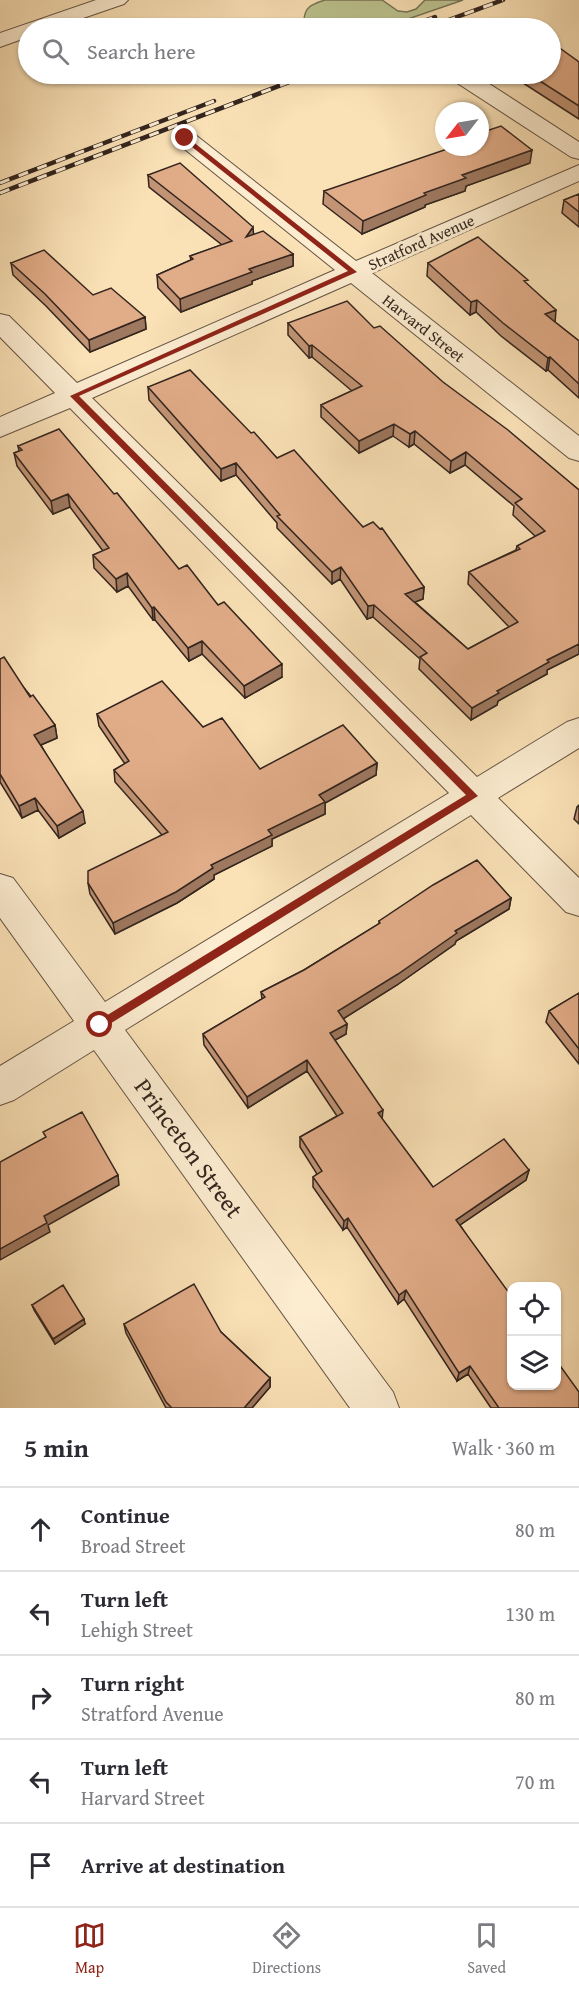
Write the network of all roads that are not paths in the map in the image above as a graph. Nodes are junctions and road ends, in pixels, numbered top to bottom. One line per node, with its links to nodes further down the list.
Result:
1 (117, 0): 2 (street)
2 (64, 18)
3 (18, 34): 4 (street)
4 (0, 40)
5 (474, 84): 7 (street)
6 (185, 138): 9 (street, Harvard Street)
7 (579, 152)
8 (579, 172): 9 (street, Stratford Avenue)
9 (353, 272): 11 (street, Stratford Avenue); 13 (street, Harvard Street)
10 (0, 322): 11 (street)
11 (74, 396): 12 (street, Stratford Avenue); 15 (street)
12 (0, 428)
13 (579, 451)
14 (579, 731): 15 (street)
15 (473, 796): 17 (street); 18 (street)
16 (0, 889): 18 (street, Princeton Street)
17 (579, 901)
18 (100, 1025): 19 (street); 20 (street, Princeton Street)
19 (0, 1087)
20 (377, 1408)

